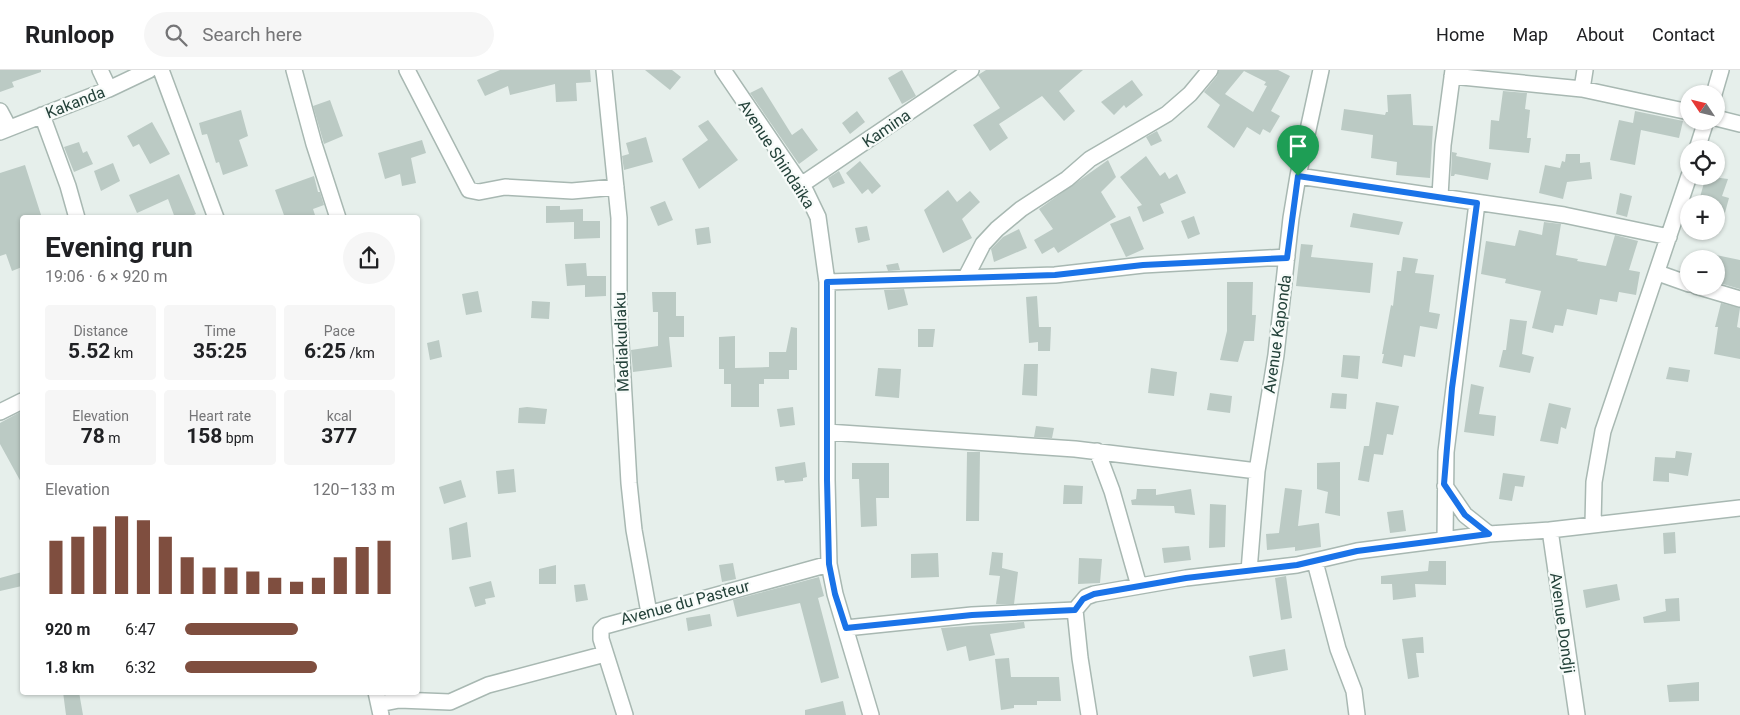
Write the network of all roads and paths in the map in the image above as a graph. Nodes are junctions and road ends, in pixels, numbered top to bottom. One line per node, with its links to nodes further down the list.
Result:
1 (100, 70): 15 (street)
2 (149, 70): 15 (street, Kakanda)
3 (160, 70): 30 (street)
4 (294, 70): 31 (street)
5 (407, 70): 26 (street)
6 (604, 70): 26 (street, Madiakudiaku)
7 (723, 70): 24 (street, Avenue Shindaïka)
8 (971, 70): 24 (street, Kamina)
9 (1210, 70): 35 (street)
10 (1321, 70): 23 (street, Avenue Kaponda)
11 (1585, 70): 16 (street)
12 (1721, 70): 14 (street)
13 (1453, 73): 16 (street); 27 (street)
14 (1717, 85)
15 (109, 89): 19 (street, Kakanda)
16 (1582, 89): 17 (street)
17 (1680, 110)
18 (0, 111): 22 (street)
19 (42, 115): 22 (street, Kakanda); 29 (street)
20 (1725, 120): 21 (street)
21 (1740, 124)
22 (5, 130)
23 (1298, 176): 27 (street); 33 (street, Avenue Kaponda)
24 (801, 184): 37 (street, Avenue Shindaïka)
25 (1686, 185): 32 (street)
26 (616, 187): 56 (street, Madiakudiaku)
27 (1440, 196): 28 (street)
28 (1477, 203): 32 (street); 45 (street)
29 (76, 215)
30 (215, 215)
31 (337, 215)
32 (1669, 237): 34 (street)
33 (1287, 258): 35 (street); 44 (street, Avenue Kaponda)
34 (1658, 273): 36 (street); 47 (street)
35 (966, 277): 37 (street)
36 (1680, 281)
37 (827, 282): 42 (street, Avenue Shindaïka)
38 (1725, 295): 39 (street)
39 (1740, 299)
40 (20, 401): 41 (street)
41 (0, 412)
42 (827, 432): 43 (street); 52 (street, Avenue Shindaïka)
43 (1097, 451): 44 (street); 54 (street)
44 (1257, 471): 53 (street, Avenue Kaponda)
45 (1444, 484): 49 (street); 50 (street)
46 (1740, 508): 47 (street)
47 (1594, 524): 48 (street)
48 (1550, 530): 49 (street); 64 (street, Avenue Dondji)
49 (1489, 534): 50 (street)
50 (1445, 540): 51 (street)
51 (1315, 562): 53 (street); 63 (street)
52 (829, 564): 56 (street, Avenue du Pasteur); 57 (street, Avenue Shindaïka)
53 (1249, 571): 54 (street)
54 (1139, 586): 55 (street)
55 (1075, 610): 57 (street); 62 (street)
56 (649, 613): 58 (street, Avenue du Pasteur)
57 (846, 628): 61 (street, Avenue Shindaïka)
58 (605, 654): 59 (street); 60 (street, Avenue du Pasteur)
59 (379, 704)
60 (625, 715)
61 (871, 715)
62 (1089, 715)
63 (1357, 715)
64 (1577, 715)

